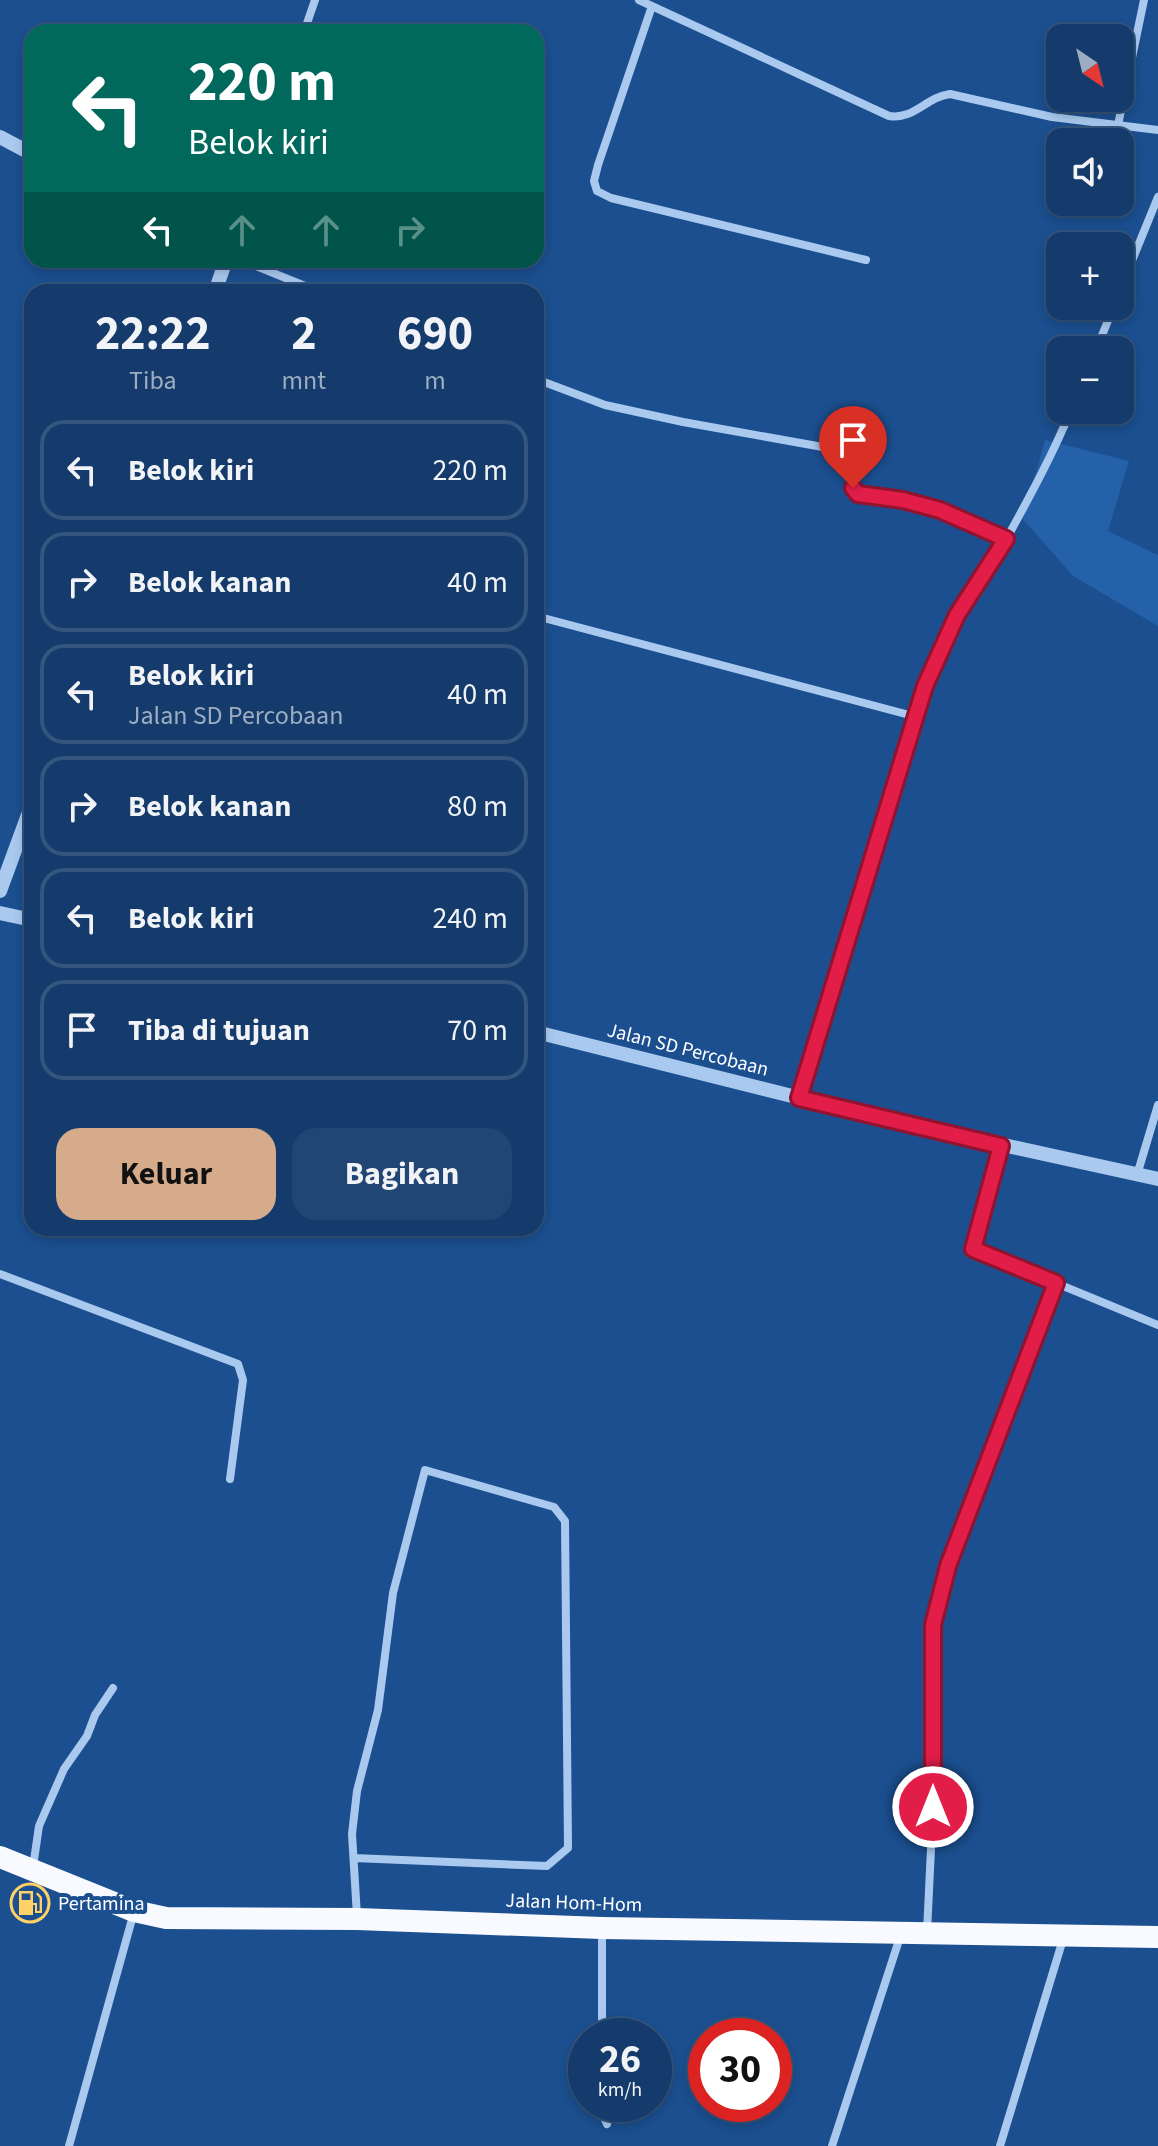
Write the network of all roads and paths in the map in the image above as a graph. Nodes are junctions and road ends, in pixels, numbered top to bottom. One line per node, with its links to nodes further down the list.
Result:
1 (315, 0): 5 (street)
2 (639, 0): 4 (street)
3 (1144, 0): 6 (street)
4 (652, 6): 6 (street); 12 (street)
5 (307, 24)
6 (1118, 125): 7 (street)
7 (1158, 130)
8 (0, 137): 9 (street)
9 (24, 150)
10 (1158, 197): 11 (street)
11 (1134, 256)
12 (866, 260)
13 (261, 268): 14 (street)
14 (300, 284)
15 (544, 382): 17 (street)
16 (1065, 424): 17 (street)
17 (1006, 539): 19 (street)
18 (544, 618): 19 (street)
19 (917, 717): 25 (street)
20 (24, 826): 21 (street)
21 (0, 891)
22 (0, 913): 23 (street)
23 (24, 918)
24 (544, 1034): 25 (street, Jalan SD Percobaan)
25 (799, 1098): 27 (street, Jalan SD Percobaan)
26 (1158, 1105): 28 (street)
27 (1001, 1146): 28 (street, Jalan SD Percobaan); 31 (street)
28 (1137, 1175): 29 (street, Jalan SD Percobaan)
29 (1158, 1179)
30 (0, 1274): 33 (street)
31 (1056, 1283): 32 (street); 42 (street)
32 (1158, 1325)
33 (230, 1479)
34 (113, 1688): 37 (street)
35 (0, 1857): 37 (highway, Jalan Hom-Hom)
36 (354, 1858): 36 (street); 39 (street)
37 (33, 1868): 38 (highway, Jalan Hom-Hom)
38 (134, 1911): 39 (highway, Jalan Hom-Hom); 46 (street)
39 (357, 1919): 40 (highway, Jalan Hom-Hom)
40 (602, 1928): 41 (highway, Jalan Hom-Hom); 45 (street)
41 (901, 1933): 42 (highway, Jalan Hom-Hom); 47 (street)
42 (927, 1933): 43 (highway, Jalan Hom-Hom)
43 (1065, 1935): 44 (highway, Jalan Hom-Hom); 48 (street)
44 (1158, 1937)
45 (602, 2018)
46 (69, 2146)
47 (832, 2146)
48 (1000, 2146)

